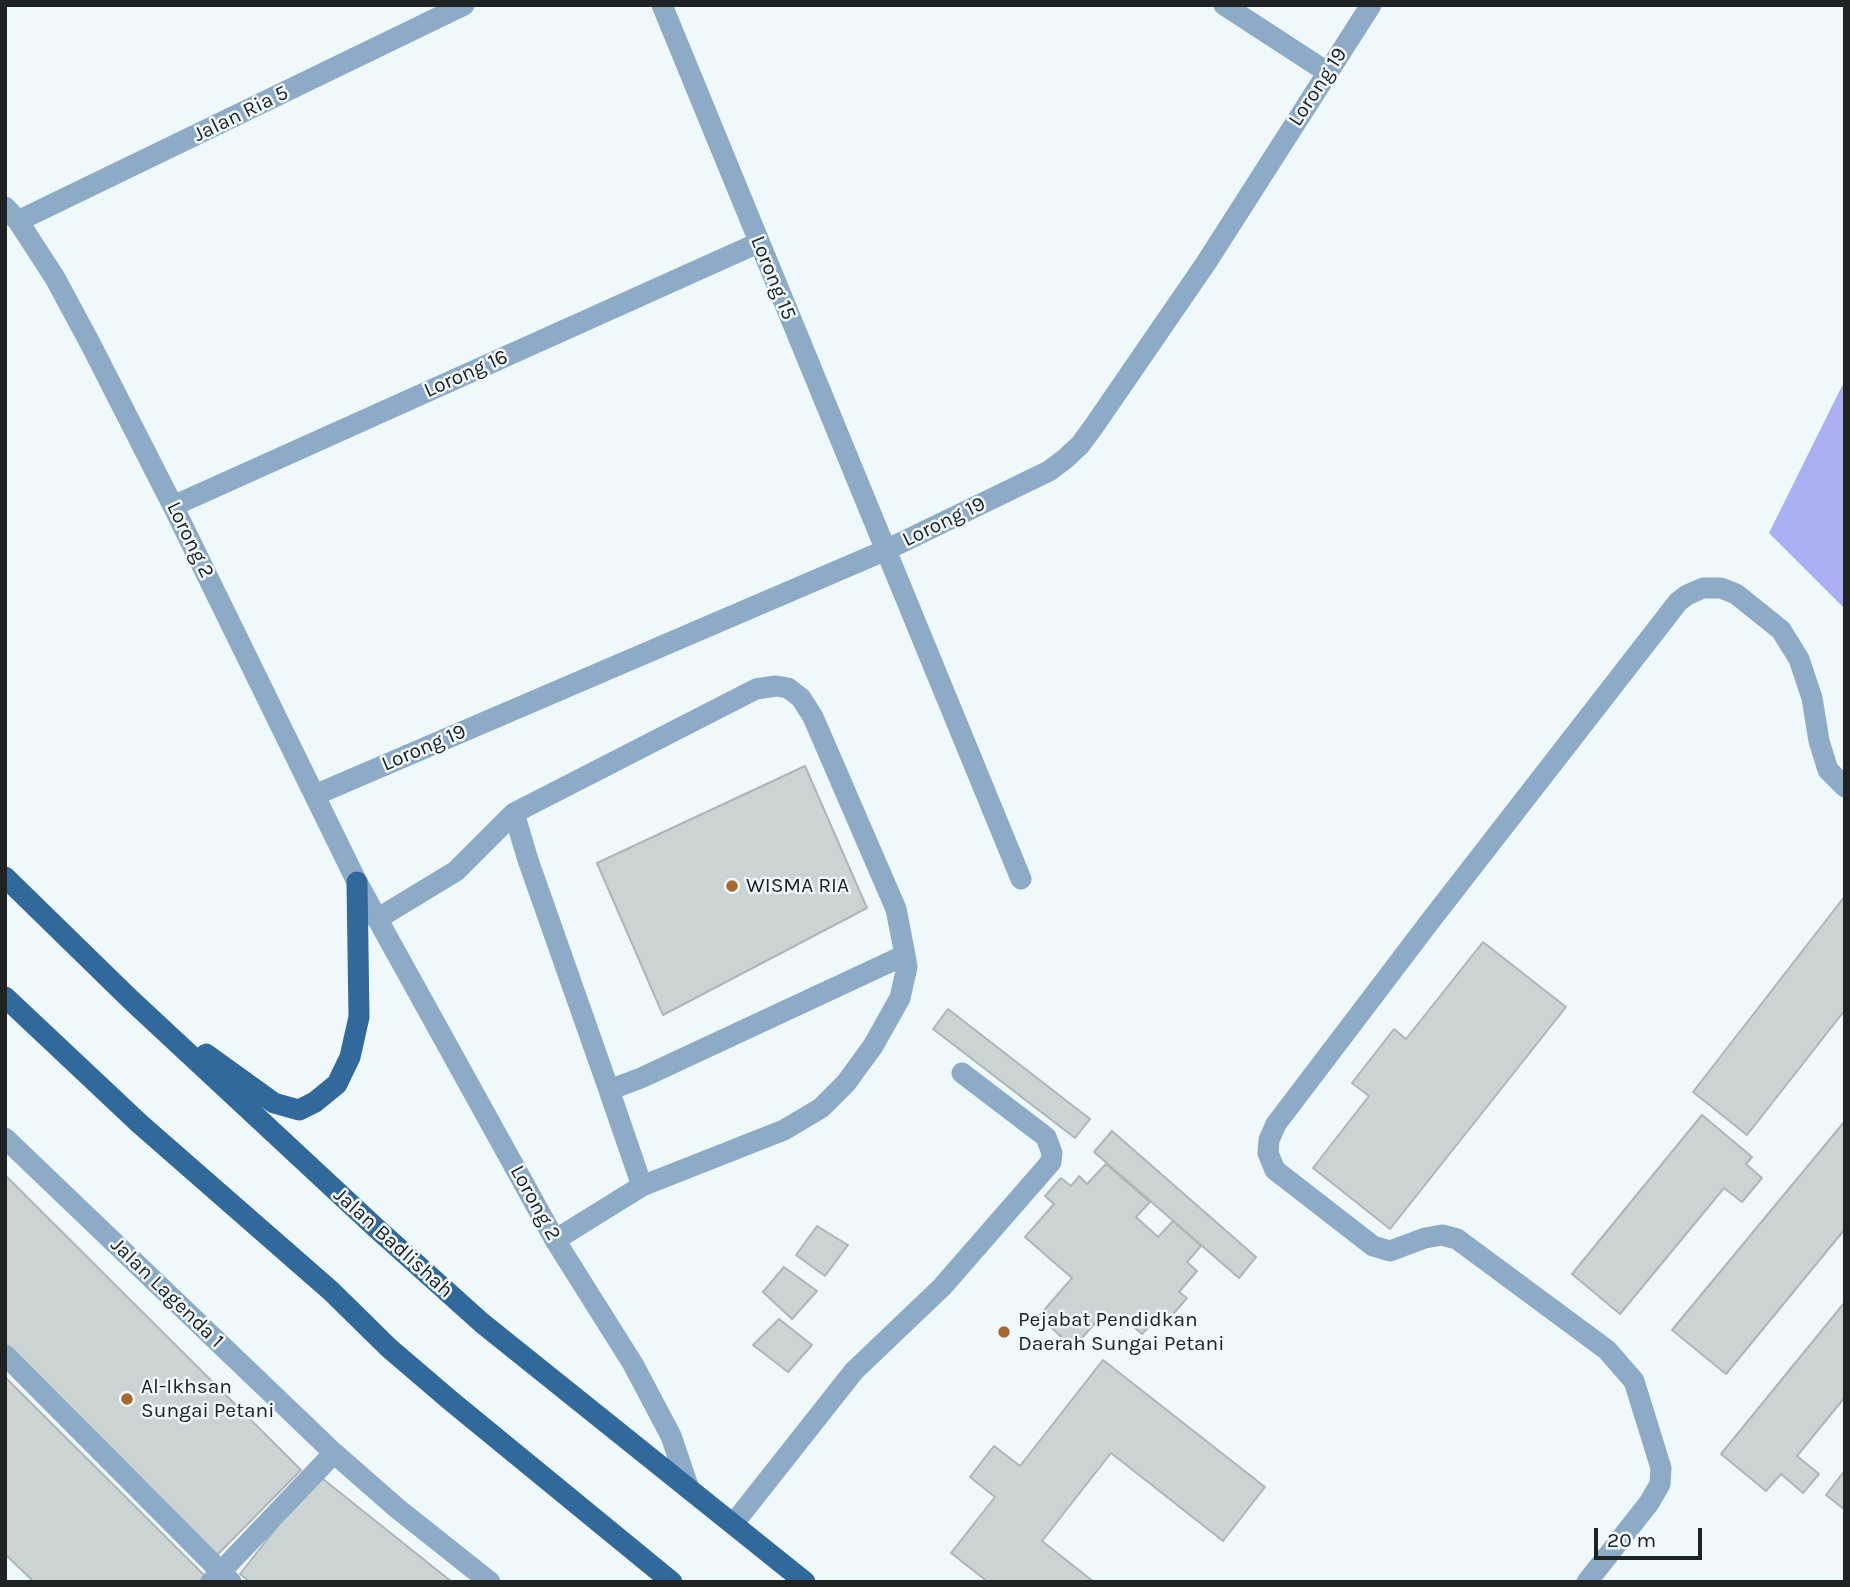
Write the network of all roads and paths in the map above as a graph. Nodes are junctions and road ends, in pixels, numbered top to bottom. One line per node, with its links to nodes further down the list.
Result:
1 (464, 5): 6 (street, Jalan Ria 5)
2 (662, 5): 7 (street, Lorong 15)
3 (1224, 5): 5 (street)
4 (1371, 5): 5 (street, Lorong 19)
5 (1327, 72): 9 (street, Lorong 19)
6 (11, 214): 8 (street, Lorong 2)
7 (758, 243): 8 (street, Lorong 16); 9 (street, Lorong 15)
8 (173, 506): 11 (street, Lorong 2)
9 (886, 550): 11 (street, Lorong 19); 14 (street, Lorong 15)
10 (1845, 788): 33 (street)
11 (316, 795): 15 (street, Lorong 2)
12 (514, 813): 16 (street); 17 (street); 21 (street)
13 (5, 877): 19 (main road, Jalan Badlishah)
14 (1021, 879)
15 (357, 882): 16 (street, Lorong 2); 19 (main road)
16 (377, 919): 24 (street, Lorong 2)
17 (905, 955): 21 (street); 23 (street)
18 (5, 997): 31 (main road)
19 (130, 999): 27 (main road, Jalan Badlishah)
20 (962, 1073): 28 (street)
21 (609, 1090): 23 (street)
22 (5, 1138): 26 (street, Jalan Lagenda 1)
23 (642, 1186): 24 (street)
24 (555, 1240): 27 (street, Lorong 2)
25 (5, 1355): 29 (street)
26 (334, 1453): 29 (street); 30 (street, Jalan Lagenda 1)
27 (689, 1489): 28 (main road, Jalan Badlishah)
28 (734, 1523): 32 (main road, Jalan Badlishah)
29 (220, 1579)
30 (490, 1582)
31 (672, 1582)
32 (805, 1582)
33 (1587, 1582)

